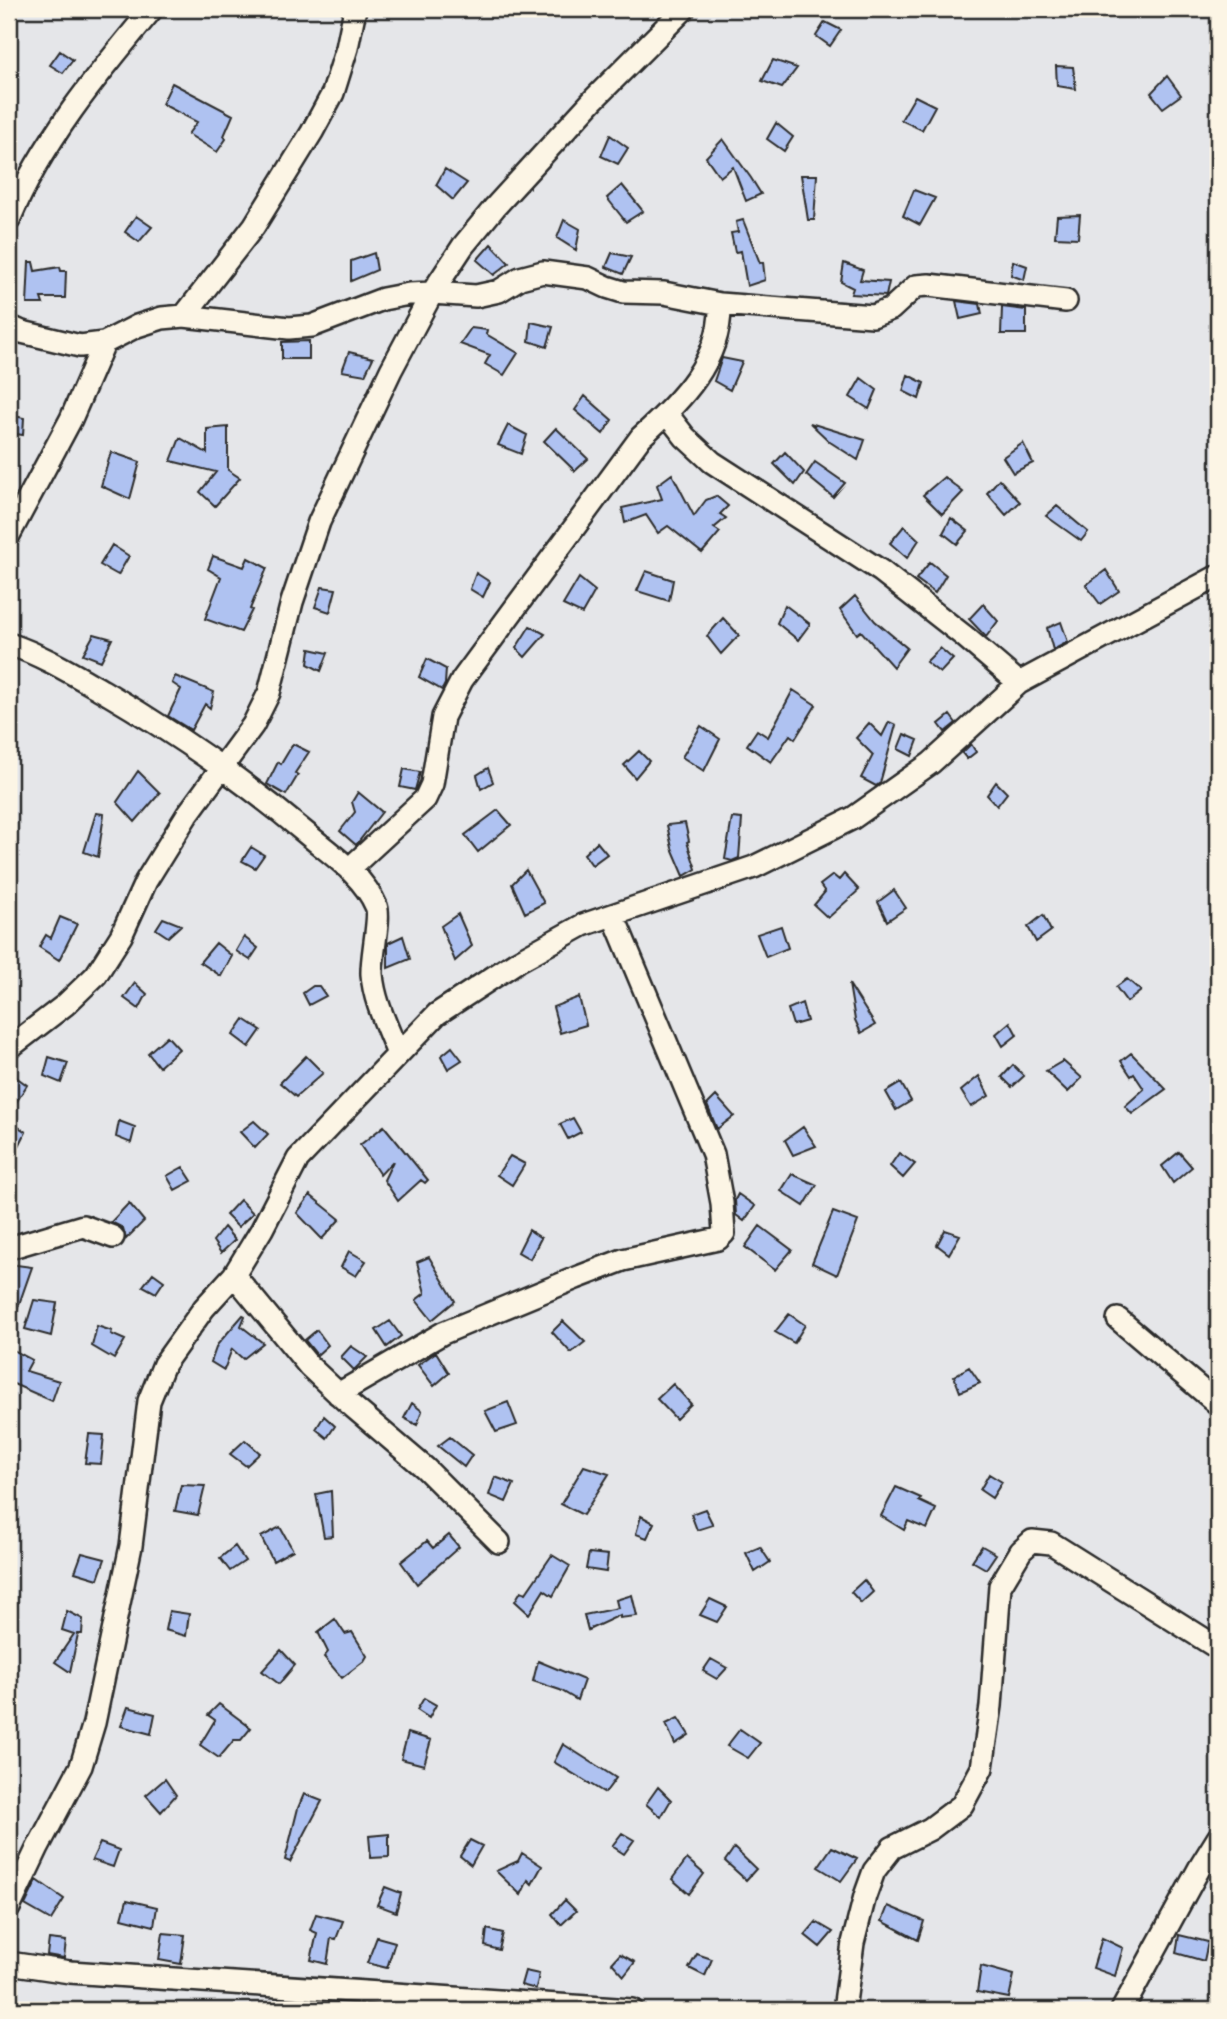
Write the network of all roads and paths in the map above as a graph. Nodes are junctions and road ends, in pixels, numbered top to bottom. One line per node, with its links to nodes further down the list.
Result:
1 (152, 9): 4 (street)
2 (355, 9): 8 (street)
3 (684, 9): 5 (street)
4 (9, 220)
5 (432, 293): 7 (street); 8 (street); 16 (street)
6 (1066, 301): 7 (street)
7 (720, 304): 11 (street)
8 (184, 316): 10 (street)
9 (9, 326): 10 (street)
10 (104, 343): 12 (street)
11 (667, 414): 15 (street); 17 (street)
12 (9, 535)
13 (1218, 576): 15 (street)
14 (9, 644): 16 (street)
15 (1019, 683): 18 (street)
16 (224, 768): 17 (street); 19 (street)
17 (349, 869): 20 (street)
18 (613, 915): 20 (street); 25 (street)
19 (9, 1048)
20 (398, 1054): 23 (street)
21 (113, 1237): 22 (street)
22 (9, 1248)
23 (234, 1275): 25 (street); 30 (street)
24 (1118, 1319): 26 (street)
25 (338, 1394): 27 (street)
26 (1218, 1404)
27 (499, 1542)
28 (1218, 1648): 33 (street)
29 (1218, 1838): 34 (street)
30 (9, 1908)
31 (9, 1963): 32 (street)
32 (632, 2010)
33 (844, 2010)
34 (1122, 2010)

